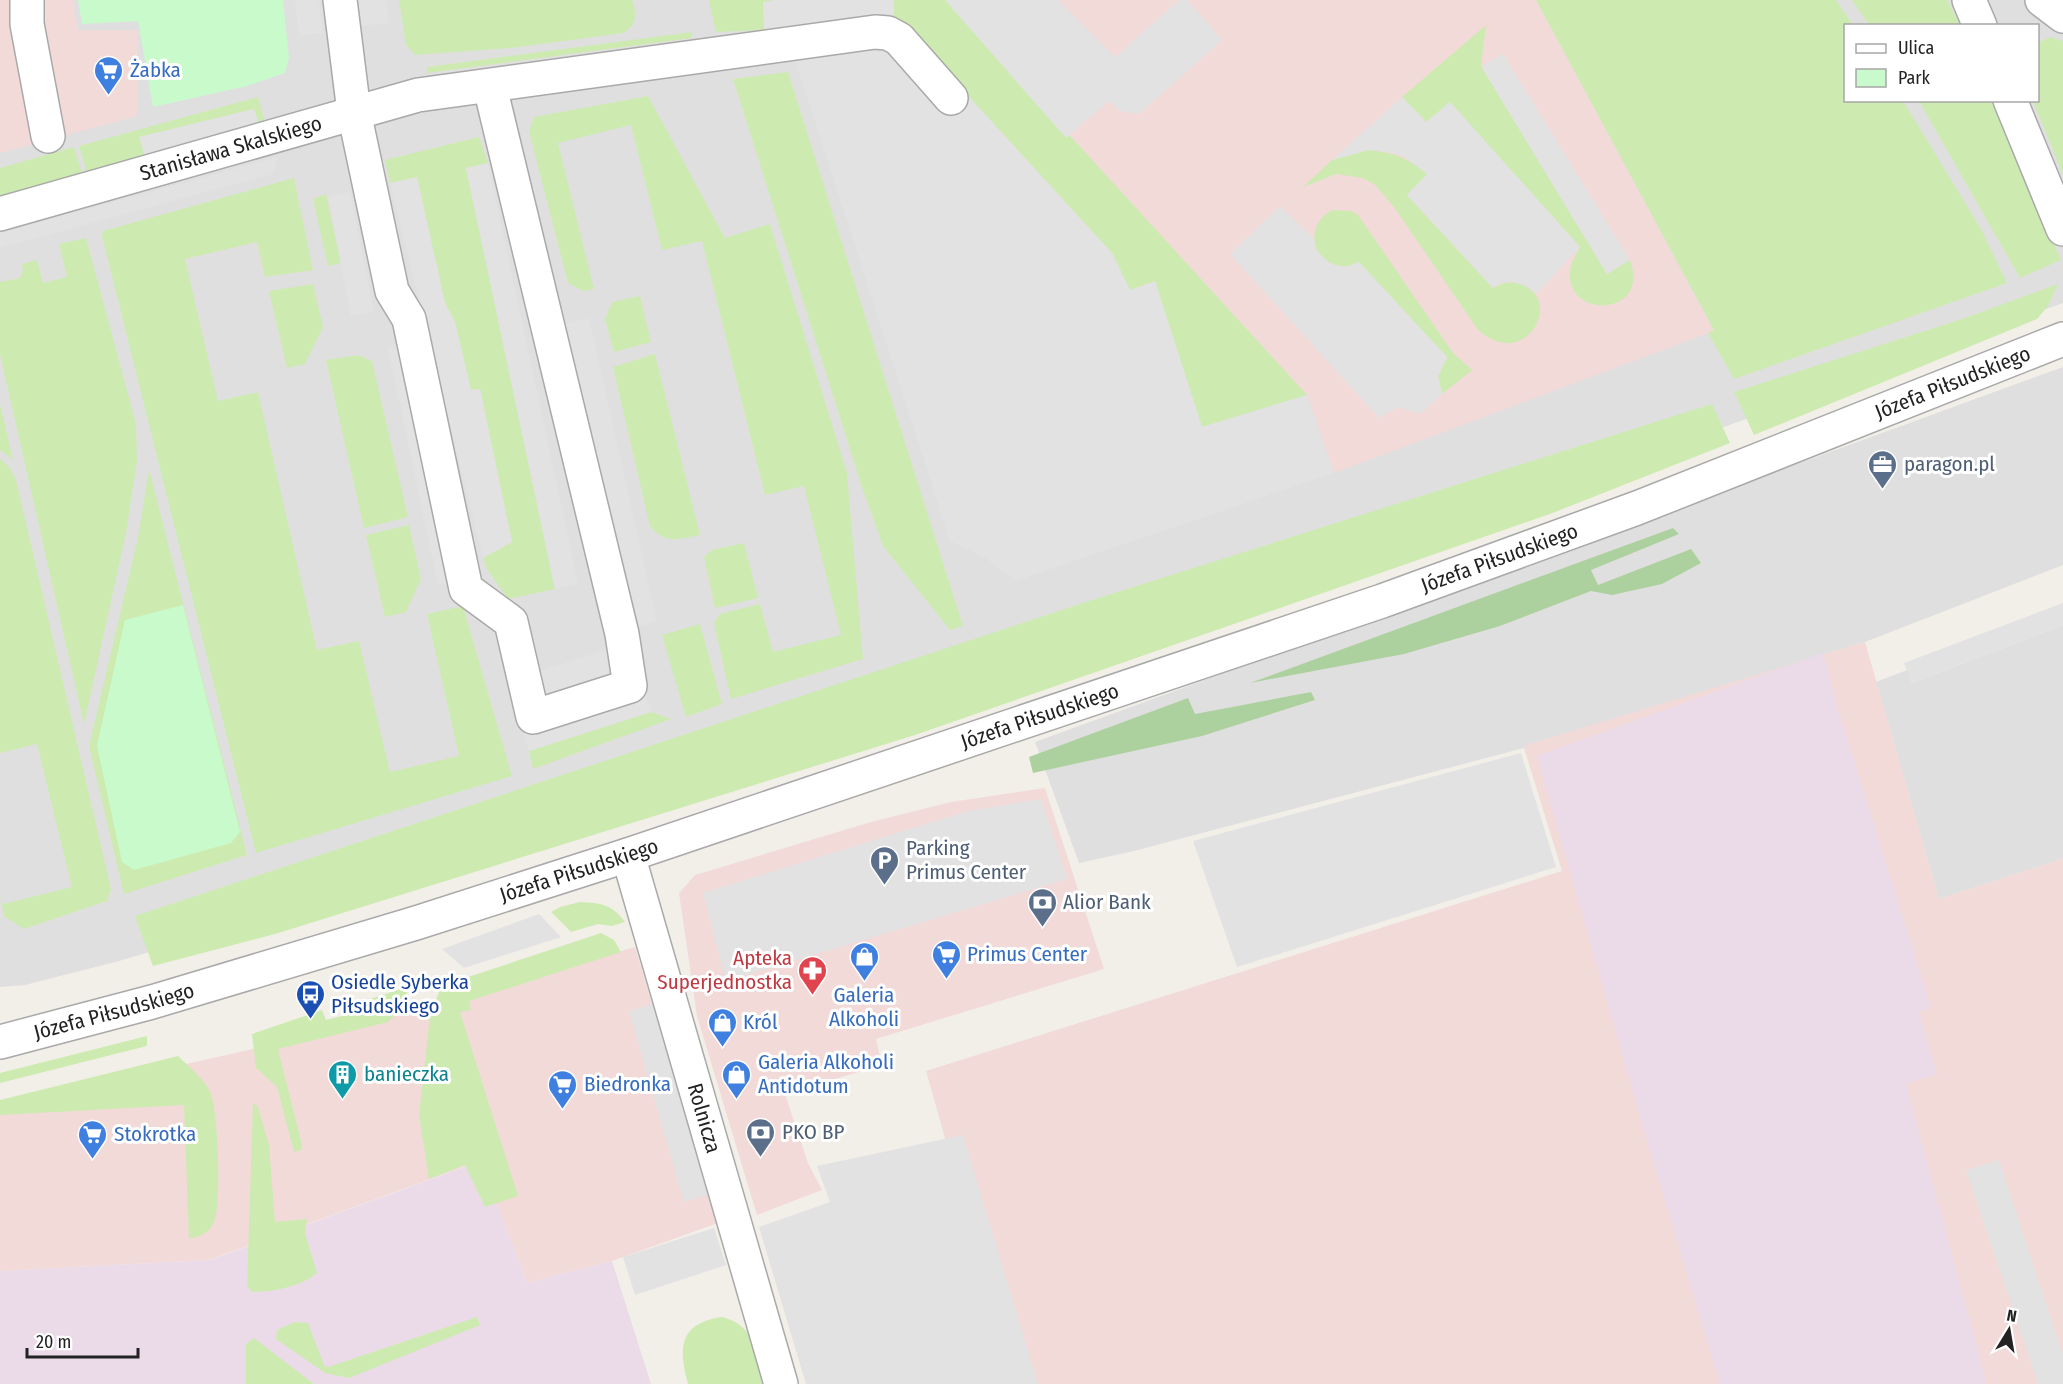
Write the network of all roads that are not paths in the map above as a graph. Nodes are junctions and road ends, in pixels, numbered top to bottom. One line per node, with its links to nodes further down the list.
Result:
1 (27, 0): 11 (street)
2 (340, 0): 10 (street)
3 (1969, 0): 6 (street)
4 (2042, 0): 5 (street)
5 (2063, 16)
6 (1979, 24)
7 (490, 87): 8 (street, Stanisława Skalskiego); 10 (street, Stanisława Skalskiego); 10 (street)
8 (951, 98)
9 (2011, 102): 13 (street)
10 (354, 112): 12 (street, Stanisława Skalskiego)
11 (48, 136)
12 (0, 214)
13 (2063, 229)
14 (2063, 339): 15 (street, Józefa Piłsudskiego)
15 (628, 855): 16 (street, Józefa Piłsudskiego); 17 (street, Rolnicza)
16 (0, 1042)
17 (781, 1384)

